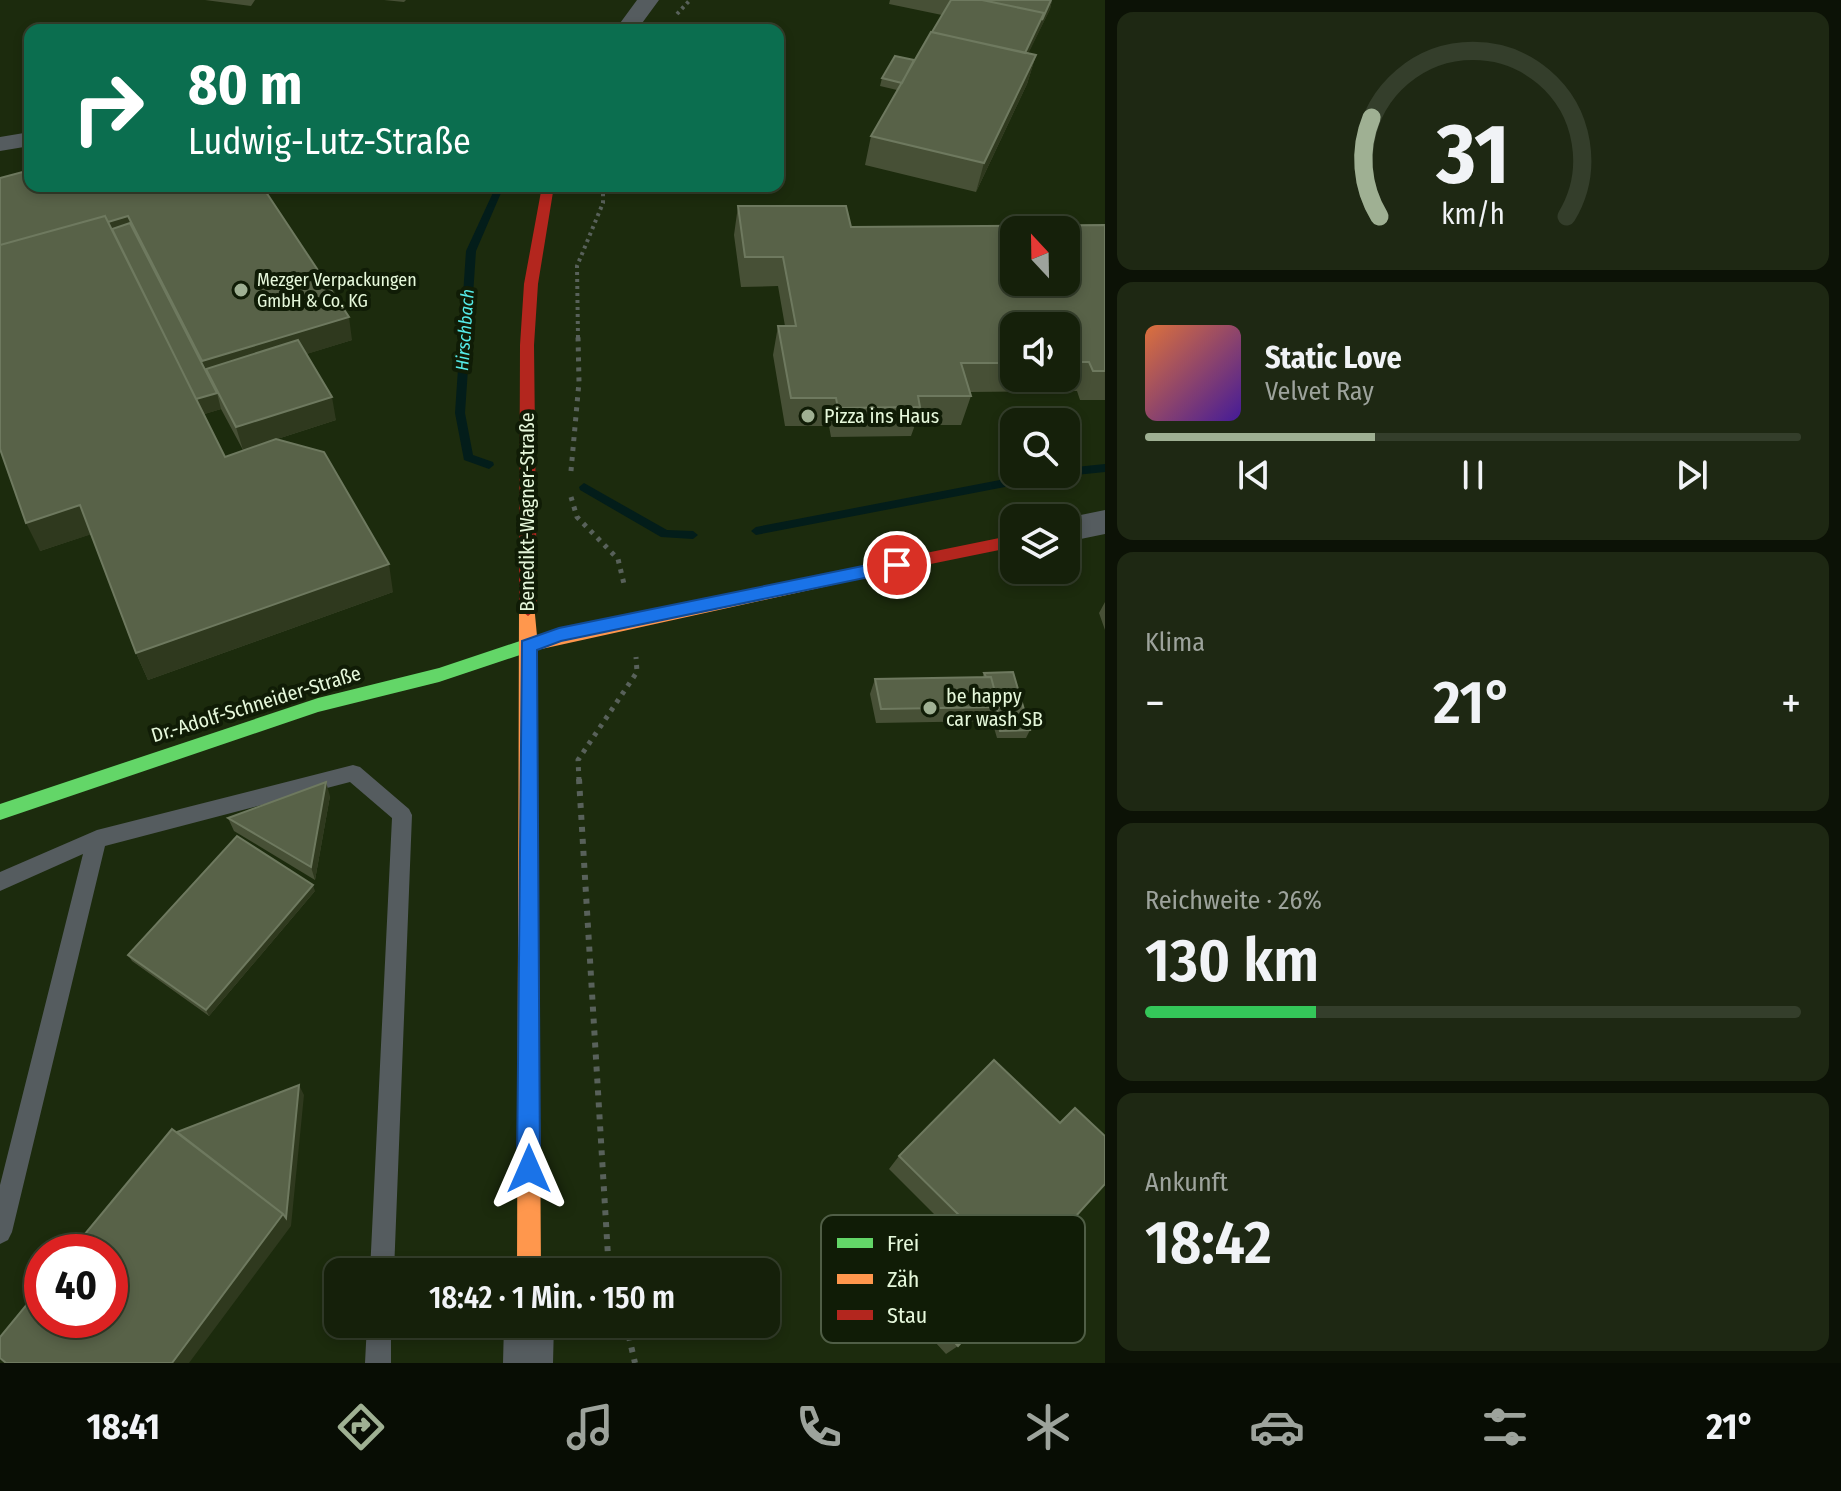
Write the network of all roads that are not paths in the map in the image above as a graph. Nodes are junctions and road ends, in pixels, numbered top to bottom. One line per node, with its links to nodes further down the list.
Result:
1 (648, 0): 2 (street)
2 (630, 24)
3 (24, 140): 4 (street)
4 (0, 144)
5 (547, 192): 9 (street, Benedikt-Wagner-Straße)
6 (1105, 522): 7 (street)
7 (1080, 527)
8 (1000, 544): 9 (street, Dr.-Adolf-Schneider-Straße)
9 (528, 646): 10 (street, Dr.-Adolf-Schneider-Straße); 15 (street, Benedikt-Wagner-Straße)
10 (0, 812)
11 (97, 839): 12 (lane); 13 (lane); 14 (lane)
12 (0, 882)
13 (0, 1232)
14 (383, 1258)
15 (529, 1258)
16 (379, 1338): 18 (lane)
17 (529, 1338): 19 (street)
18 (378, 1363)
19 (528, 1363)

